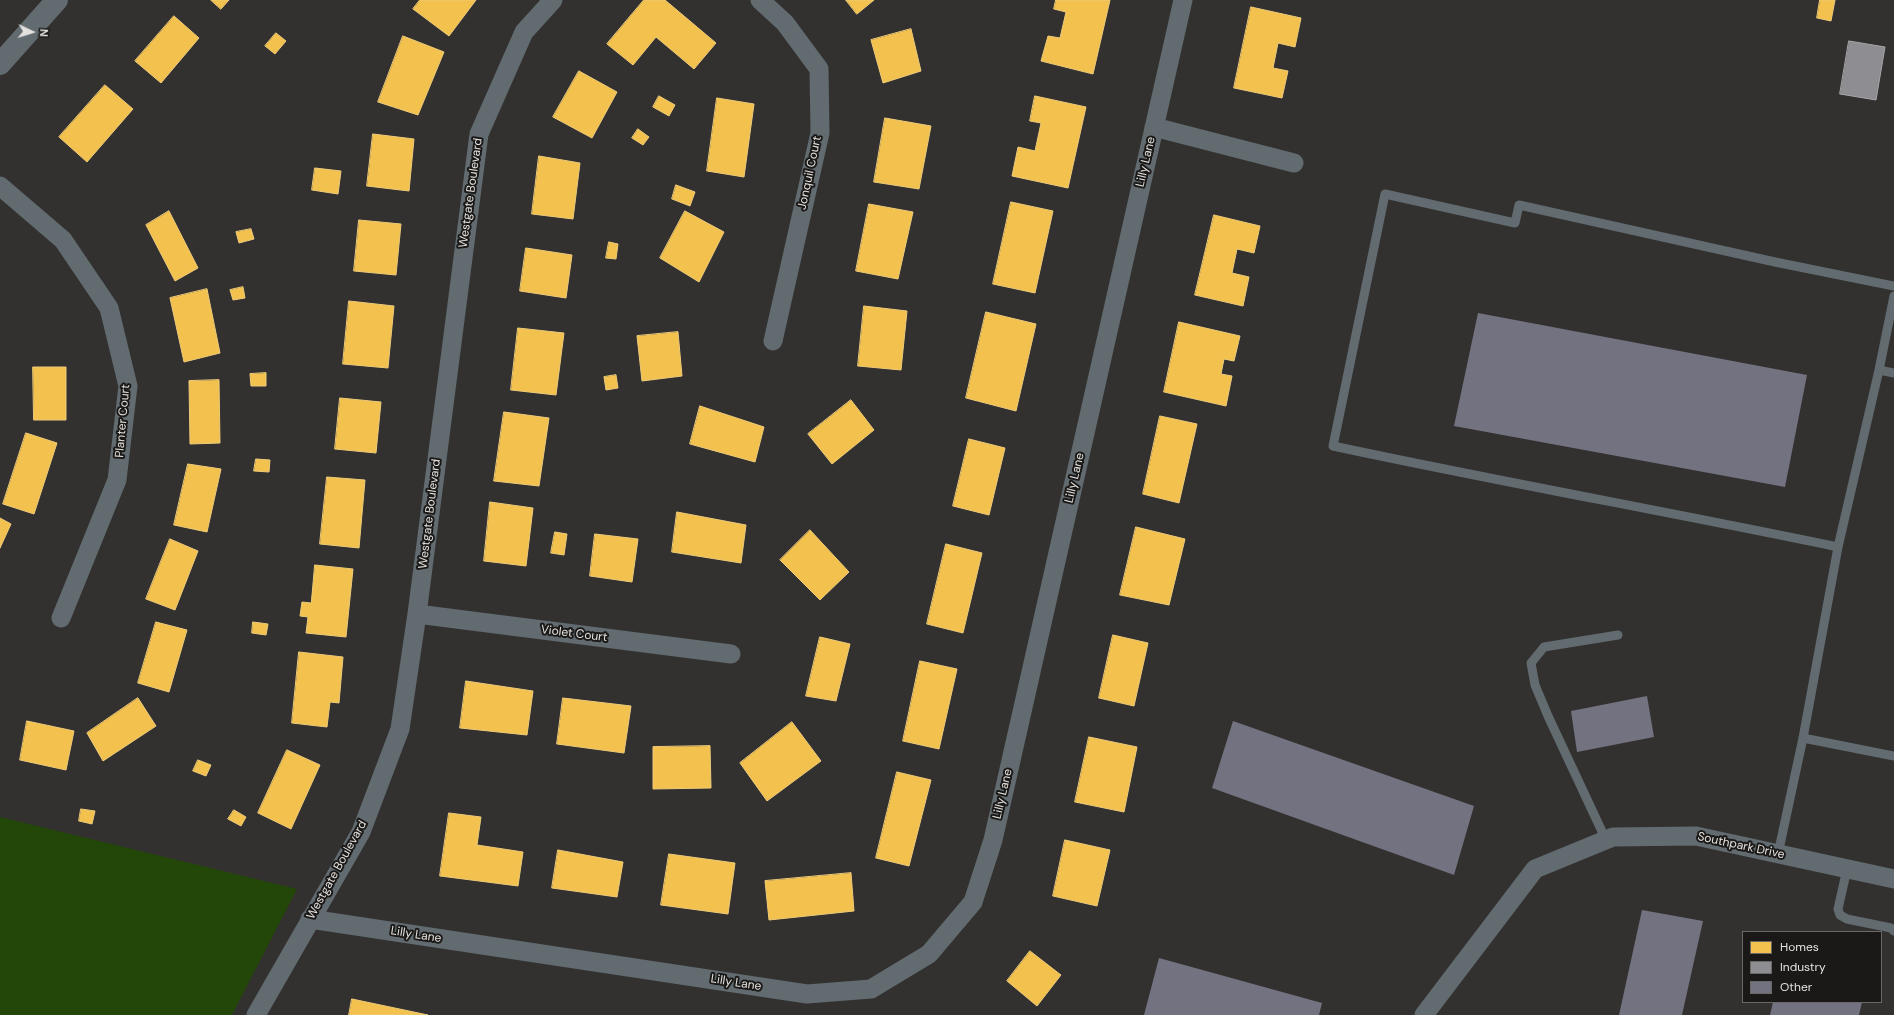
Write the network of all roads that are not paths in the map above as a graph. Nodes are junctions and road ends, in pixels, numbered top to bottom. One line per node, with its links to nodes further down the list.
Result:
1 (57, 0): 5 (street)
2 (552, 0): 15 (street, Westgate Boulevard)
3 (760, 0): 11 (street, Jonquil Court)
4 (1182, 0): 6 (street, Lilly Lane)
5 (0, 64)
6 (1154, 127): 7 (street); 25 (street, Lilly Lane)
7 (1294, 163)
8 (0, 186): 16 (street, Planter Court)
9 (1894, 286): 14 (lane)
10 (1894, 296): 12 (lane)
11 (773, 340)
12 (1879, 370): 13 (lane); 14 (lane)
13 (1894, 373)
14 (1838, 547): 19 (lane)
15 (417, 614): 18 (street, Violet Court); 25 (street, Westgate Boulevard)
16 (61, 618)
17 (1618, 635): 21 (lane)
18 (731, 654)
19 (1803, 738): 20 (lane); 22 (lane)
20 (1894, 756)
21 (1606, 840): 22 (street, Southpark Drive); 28 (street, Southpark Drive)
22 (1778, 854): 23 (street, Southpark Drive)
23 (1847, 869): 24 (street, Southpark Drive); 26 (lane)
24 (1894, 879)
25 (310, 919): 27 (street, Westgate Boulevard)
26 (1894, 931)
27 (256, 1015)
28 (1424, 1015)

